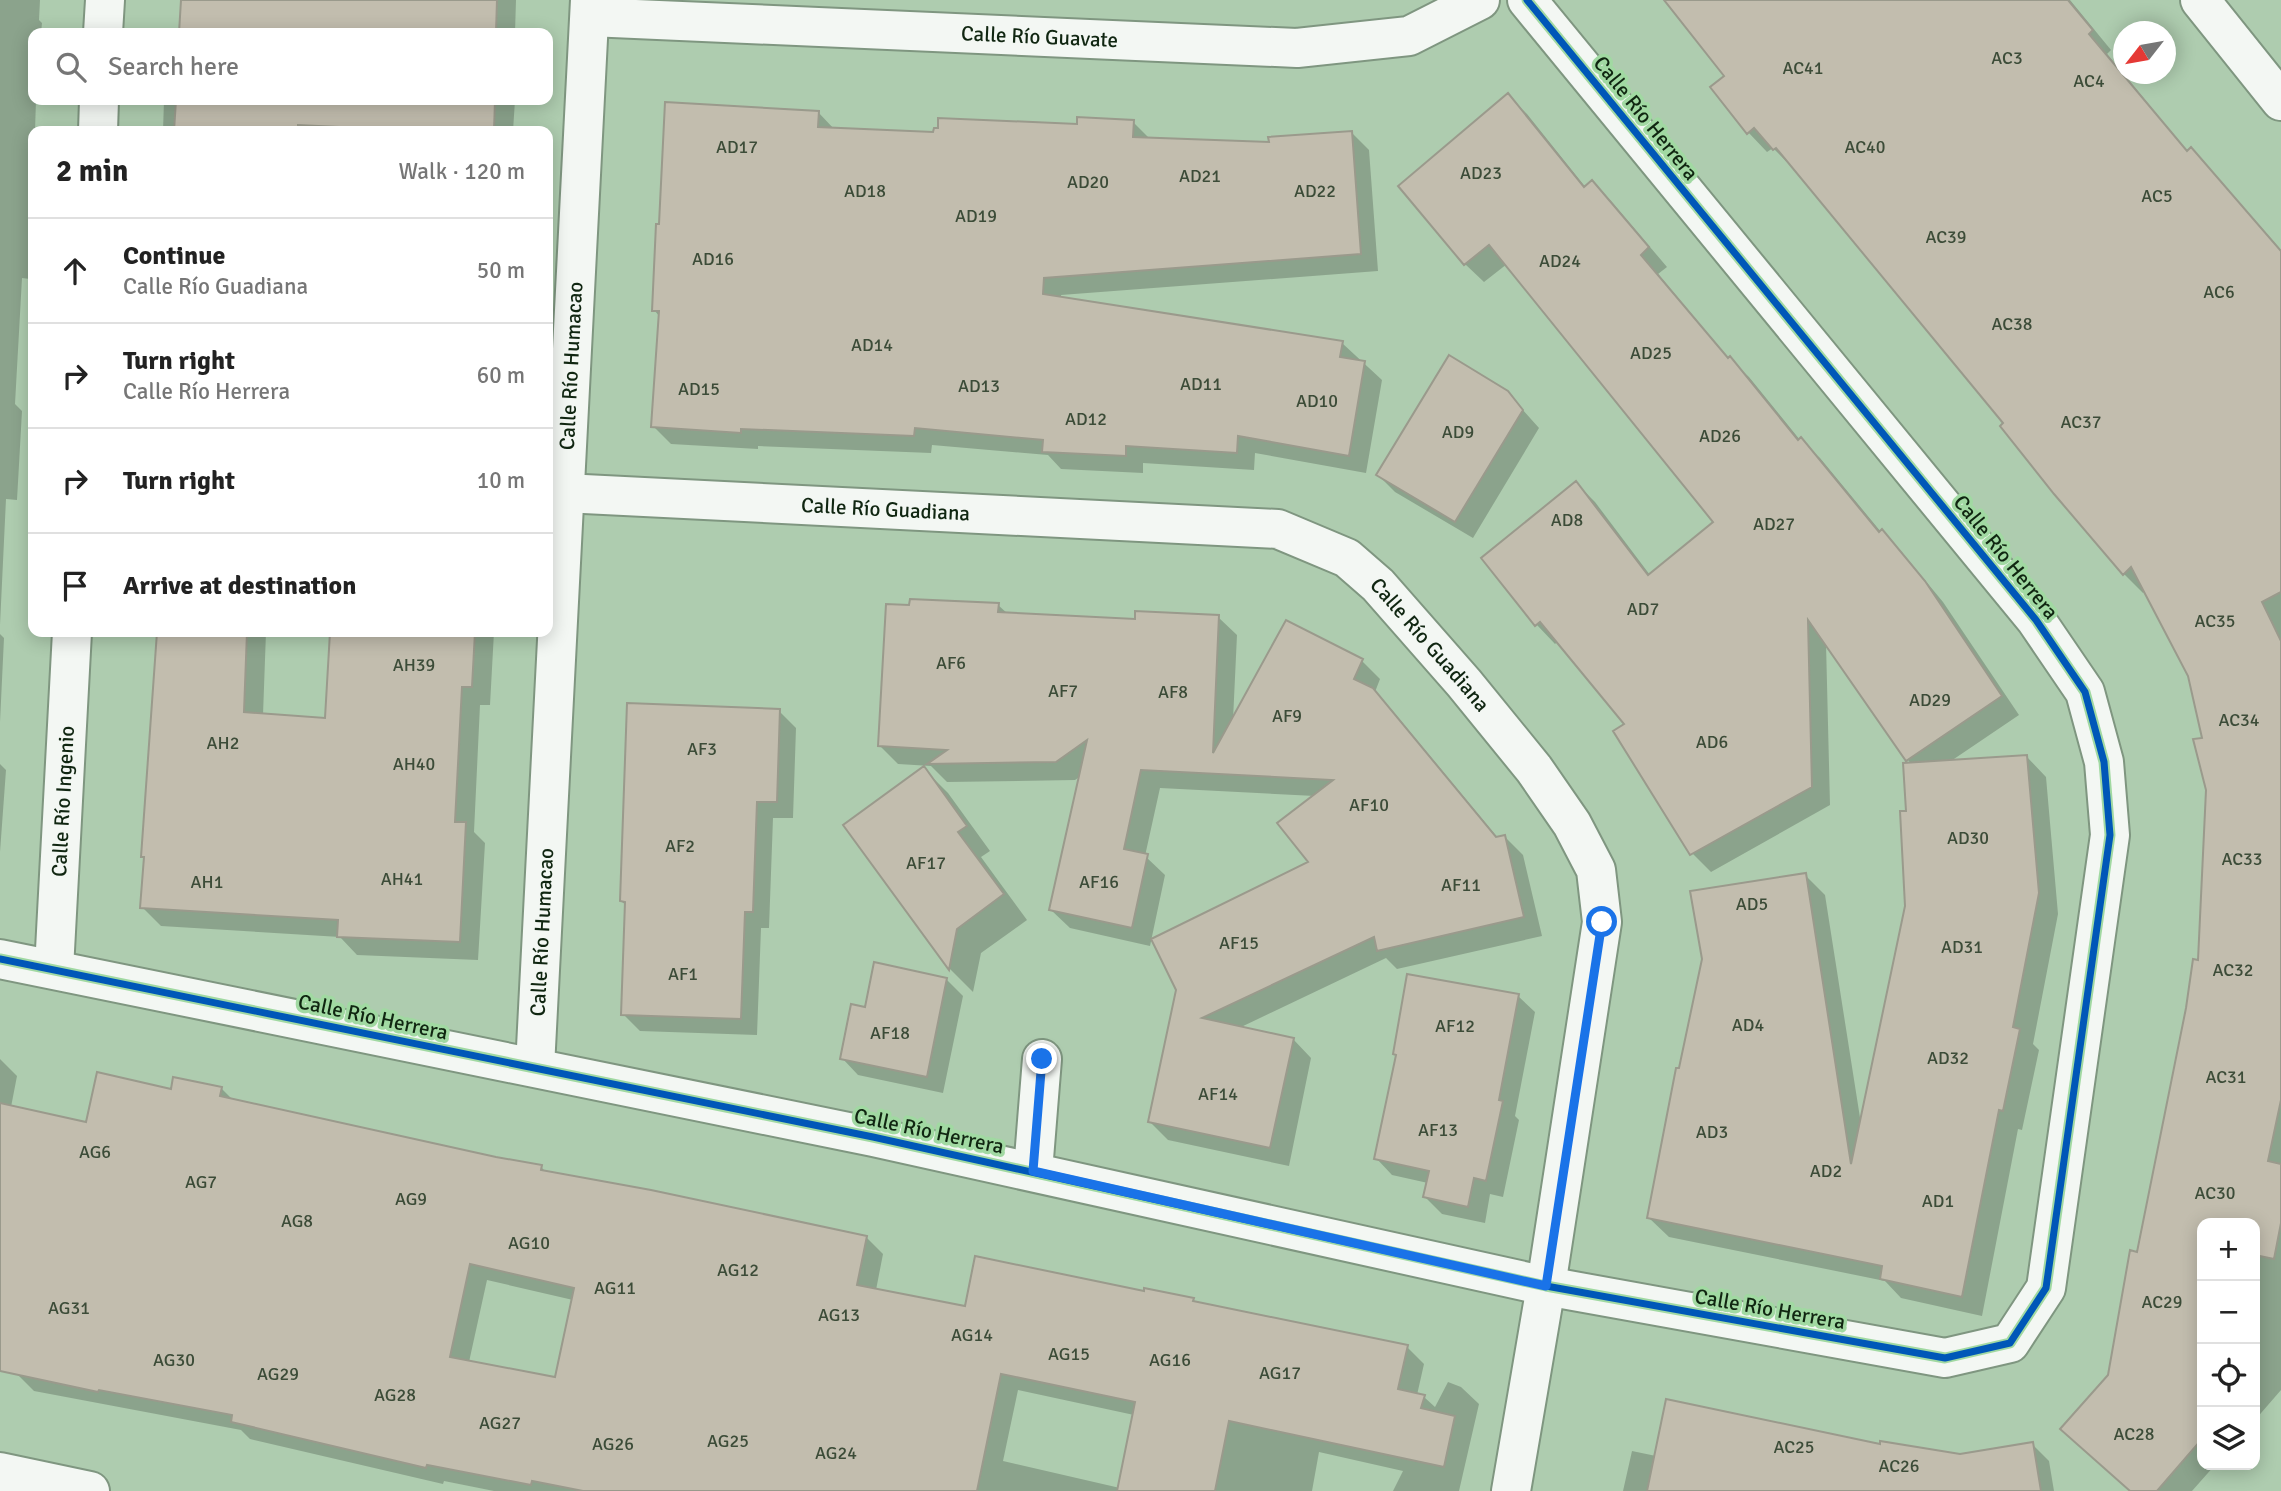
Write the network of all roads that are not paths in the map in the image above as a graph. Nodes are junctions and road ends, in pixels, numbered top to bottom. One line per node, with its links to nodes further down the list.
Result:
1 (105, 0): 6 (street)
2 (1480, 0): 5 (street, Calle Río Guavate)
3 (1527, 0): 17 (street, Calle Río Herrera)
4 (2200, 0): 7 (street)
5 (590, 8): 10 (street, Calle Río Humacao)
6 (103, 28)
7 (2281, 101)
8 (99, 105): 9 (street)
9 (98, 126)
10 (564, 493): 15 (street, Calle Río Humacao); 17 (street, Calle Río Guadiana)
11 (72, 637): 13 (street, Calle Río Ingenio)
12 (0, 958): 13 (street, Calle Río Herrera)
13 (54, 969): 15 (street, Calle Río Herrera)
14 (1042, 1059): 16 (street)
15 (535, 1068): 16 (street, Calle Río Herrera)
16 (1033, 1171): 17 (street, Calle Río Herrera)
17 (1546, 1286): 20 (street, Calle Río Guadiana)
18 (0, 1472): 19 (street)
19 (90, 1491)
20 (1511, 1491)

